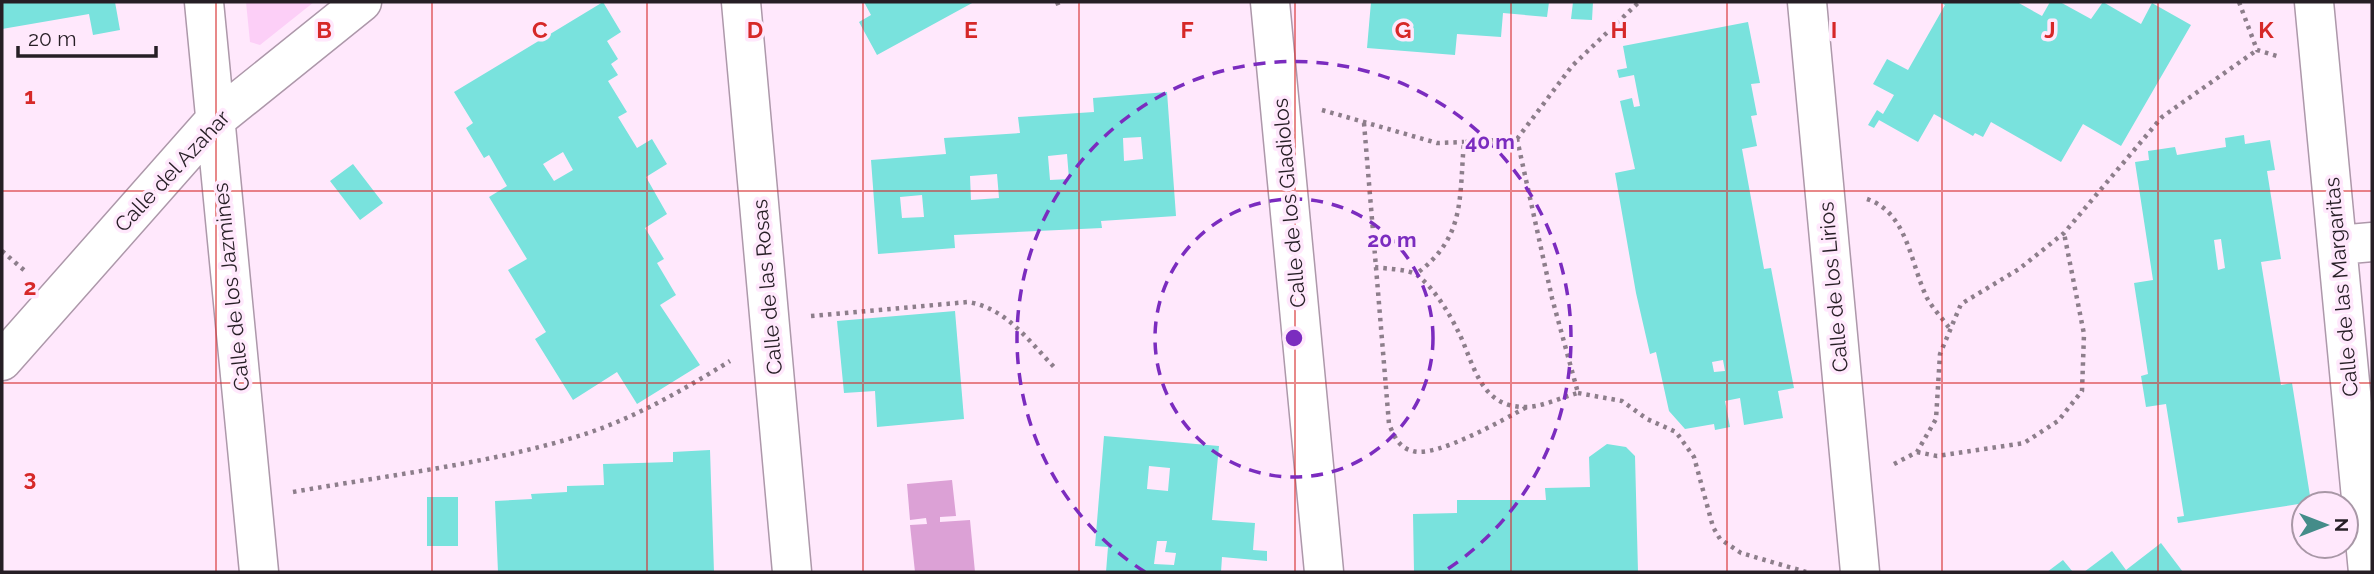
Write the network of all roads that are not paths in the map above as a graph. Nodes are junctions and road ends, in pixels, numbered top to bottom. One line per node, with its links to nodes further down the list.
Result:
1 (204, 2): 7 (street, Calle de los Jazmines)
2 (362, 2): 7 (street, Calle del Azahar)
3 (741, 2): 11 (street, Calle de las Rosas)
4 (1270, 2): 12 (street, Calle de los Gladiolos)
5 (1807, 2): 13 (street, Calle de los Lirios)
6 (2314, 2): 8 (street, Calle de las Margaritas)
7 (214, 121): 9 (street, Calle del Azahar); 10 (street, Calle de los Jazmines)
8 (2355, 244): 14 (street, Calle de las Margaritas)
9 (2, 360)
10 (258, 572)
11 (792, 572)
12 (1324, 572)
13 (1860, 572)
14 (2368, 572)

